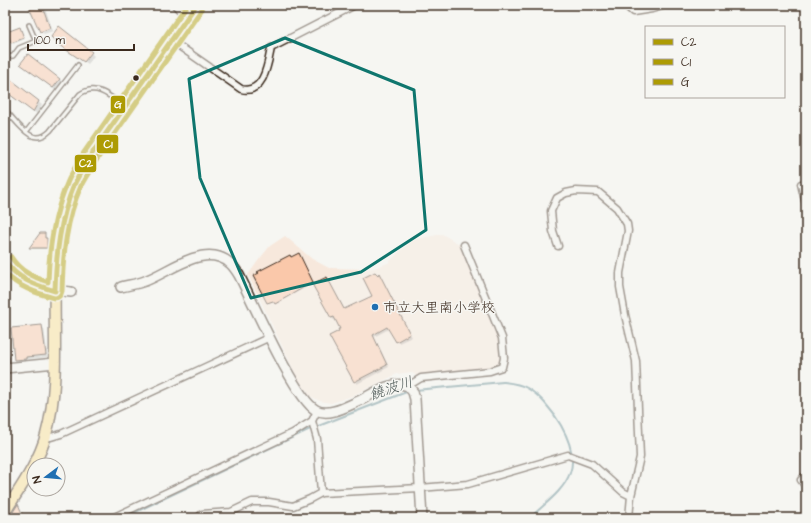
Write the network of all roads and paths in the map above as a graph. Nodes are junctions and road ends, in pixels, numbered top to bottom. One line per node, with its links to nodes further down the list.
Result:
1 (175, 5): 6 (street)
2 (196, 5): 6 (main road)
3 (355, 5): 8 (street)
4 (625, 5): 5 (street)
5 (666, 5)
6 (187, 18): 8 (main road)
7 (29, 25): 9 (lane)
8 (172, 40): 11 (main road)
9 (5, 57)
10 (78, 65): 13 (lane)
11 (125, 107): 13 (lane); 20 (main road)
12 (5, 110): 13 (lane)
13 (26, 132)
14 (806, 183): 15 (street)
15 (806, 205)
16 (464, 245): 26 (street)
17 (558, 246): 34 (street)
18 (6, 265): 20 (street)
19 (121, 288): 22 (street)
20 (55, 291): 21 (street); 24 (main road)
21 (71, 292)
22 (270, 337): 27 (street); 29 (street)
23 (5, 358): 25 (street)
24 (55, 363): 25 (street); 29 (main road)
25 (5, 368)
26 (408, 386): 27 (street); 32 (street)
27 (317, 410): 28 (street)
28 (313, 424): 33 (street); 37 (street)
29 (46, 436): 35 (main road)
30 (806, 474): 31 (street)
31 (806, 487)
32 (420, 488): 33 (street); 34 (street); 39 (street)
33 (321, 493): 38 (street)
34 (631, 496): 40 (street)
35 (9, 500): 36 (main road)
36 (5, 512)
37 (112, 518)
38 (198, 518)
39 (422, 518)
40 (629, 518)

